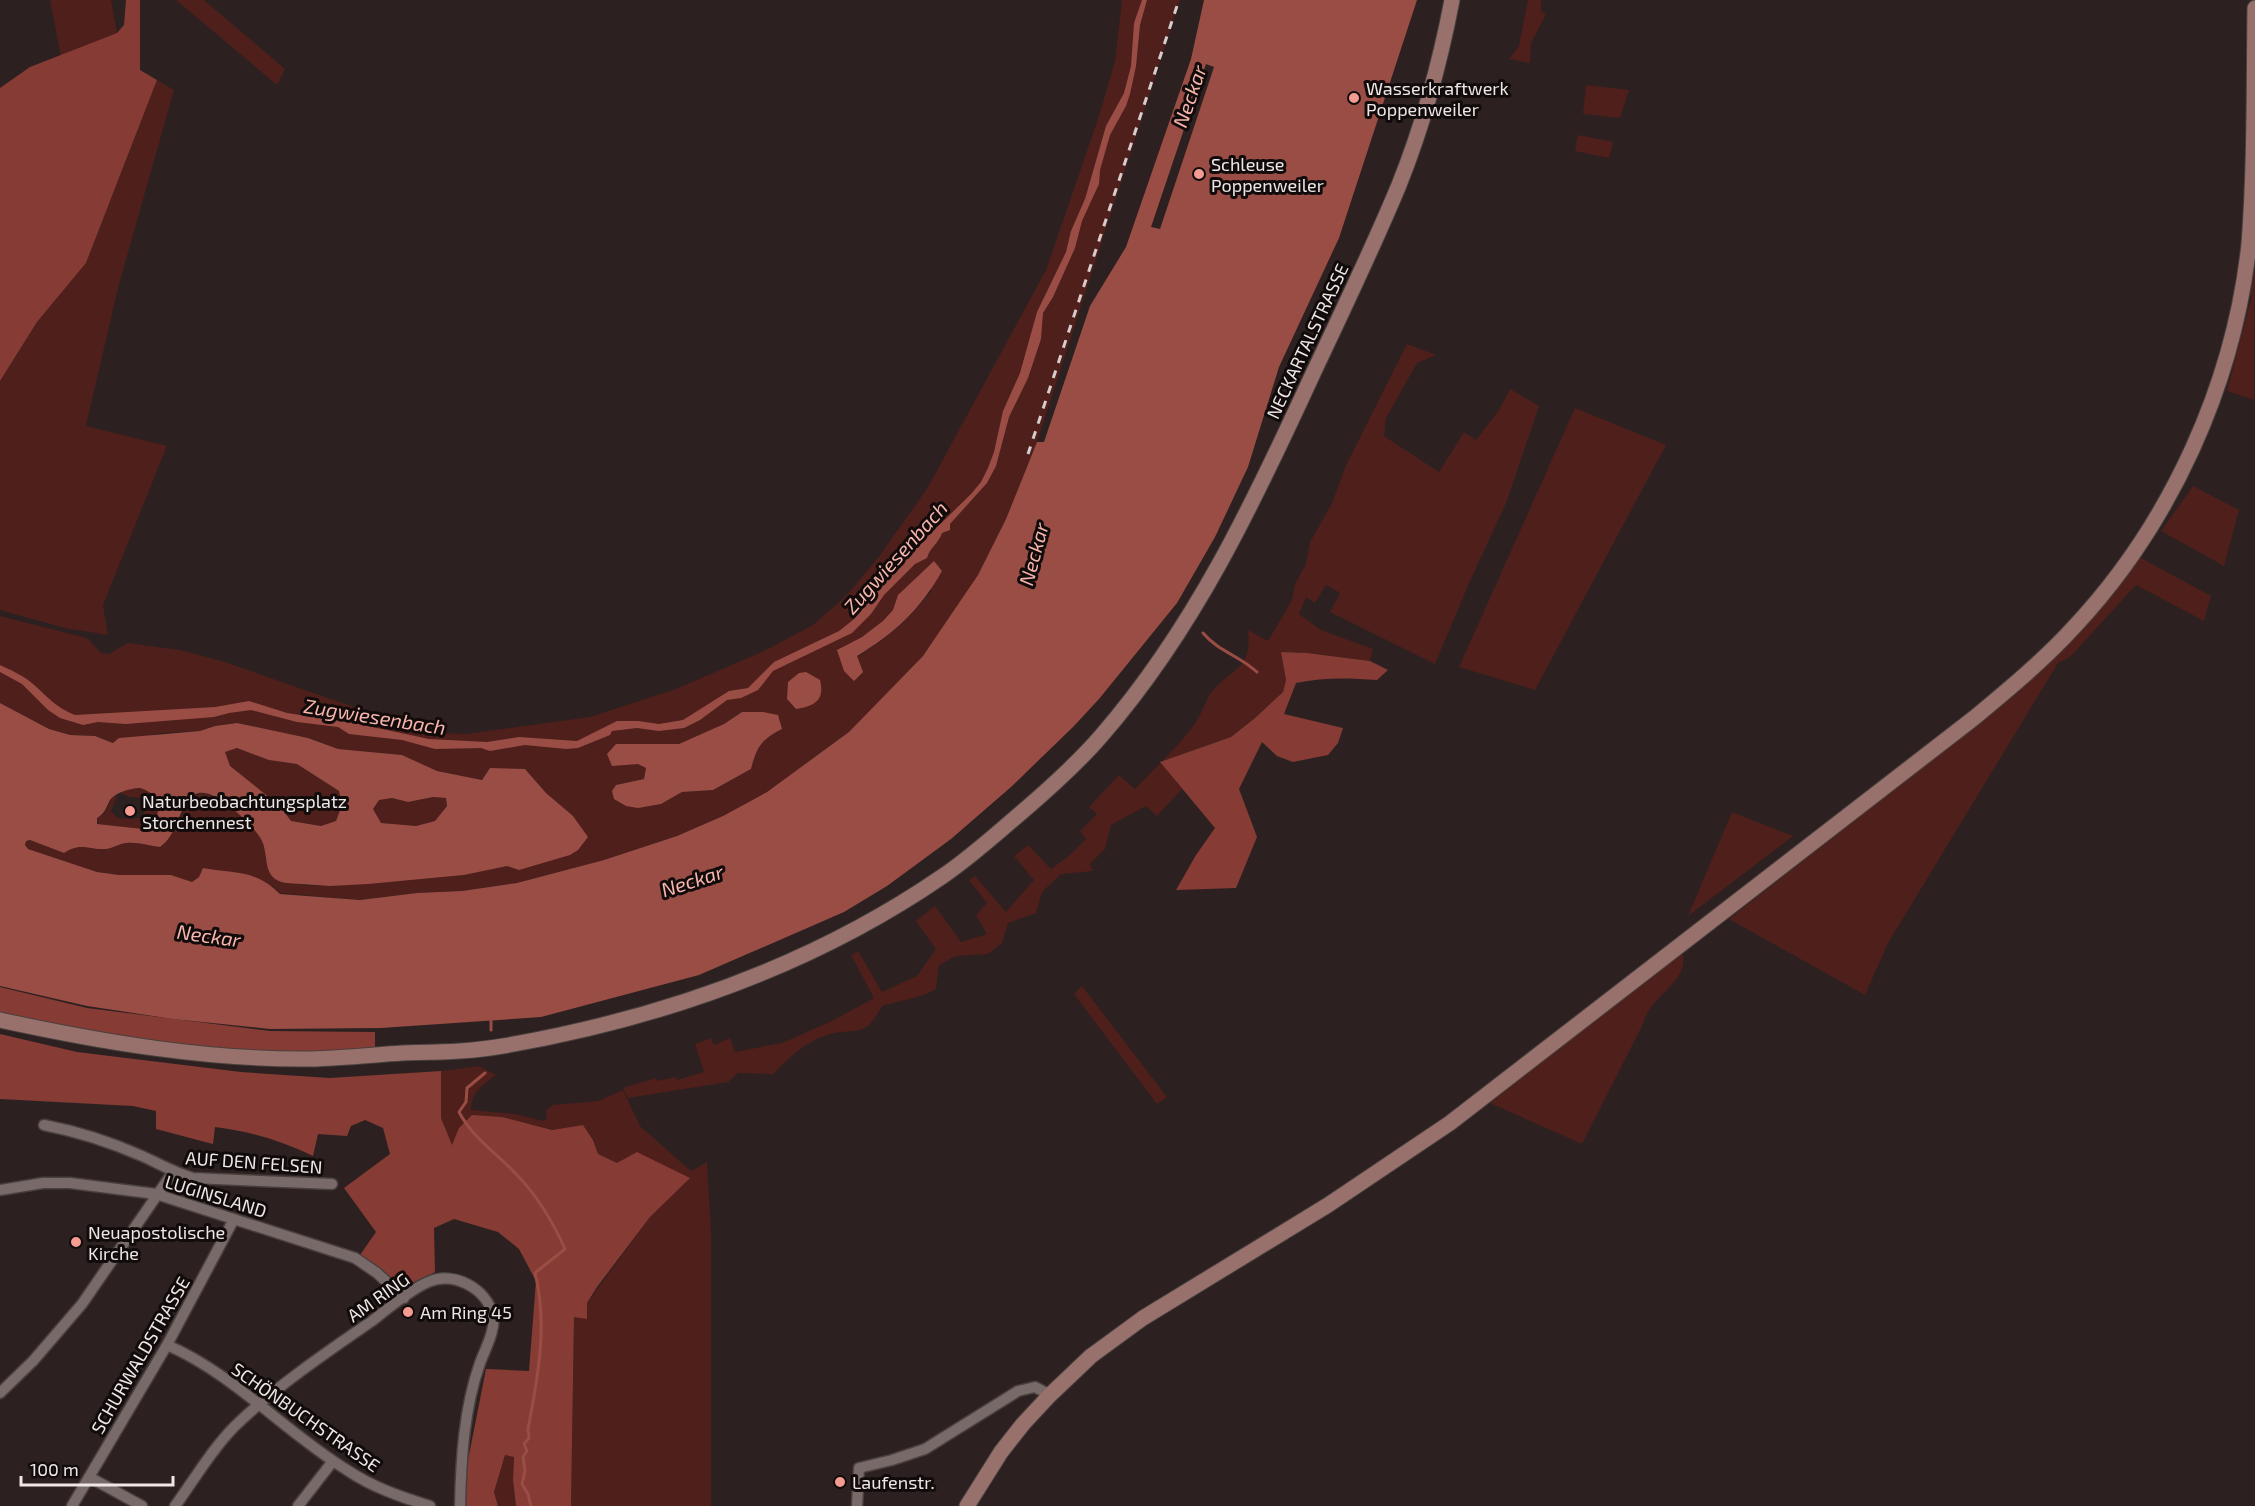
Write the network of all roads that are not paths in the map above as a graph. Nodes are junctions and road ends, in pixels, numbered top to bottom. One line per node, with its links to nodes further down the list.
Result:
1 (1452, 0): 3 (street, NECKARTALSTRASSE)
2 (2255, 8): 13 (street)
3 (0, 1020)
4 (44, 1125): 5 (street, AUF DEN FELSEN)
5 (173, 1172): 6 (street, AUF DEN FELSEN); 8 (street, AUF DEN FELSEN)
6 (332, 1184)
7 (0, 1190): 8 (street, LUGINSLAND)
8 (156, 1194): 9 (street, LUGINSLAND); 12 (street, AUF DEN FELSEN)
9 (234, 1219): 10 (street, LUGINSLAND); 11 (street, SCHURWALDSTRASSE)
10 (404, 1298): 14 (street, AM RING); 22 (street, AM RING)
11 (167, 1345): 14 (street, SCHÖNBUCHSTRASSE); 16 (street, SCHURWALDSTRASSE)
12 (0, 1393)
13 (1050, 1395): 23 (street); 24 (street)
14 (259, 1405): 15 (street, SCHÖNBUCHSTRASSE); 19 (street, AM RING)
15 (333, 1461): 20 (street); 21 (street, SCHÖNBUCHSTRASSE)
16 (89, 1477): 17 (street, SCHURWALDSTRASSE); 18 (street)
17 (72, 1506)
18 (142, 1506)
19 (175, 1506)
20 (298, 1506)
21 (430, 1506)
22 (460, 1506)
23 (857, 1506)
24 (967, 1506)

